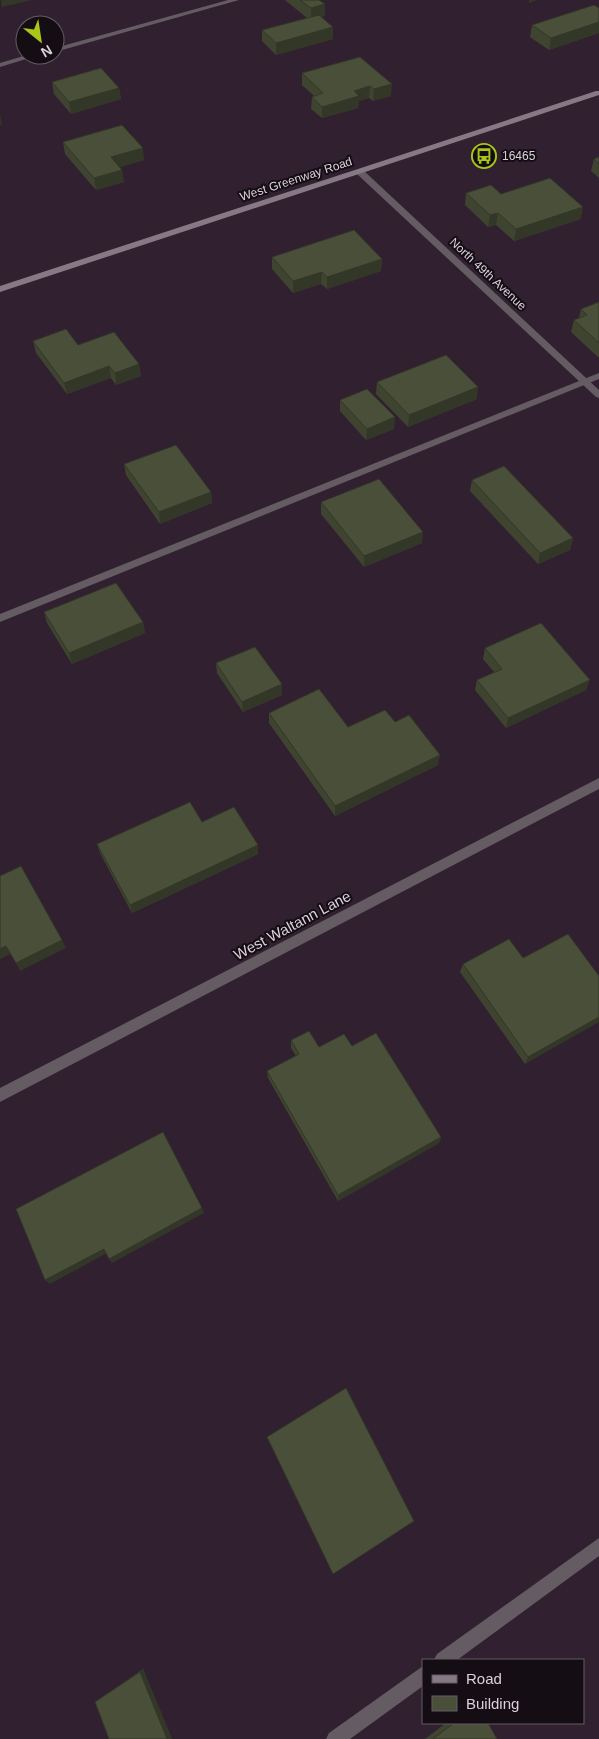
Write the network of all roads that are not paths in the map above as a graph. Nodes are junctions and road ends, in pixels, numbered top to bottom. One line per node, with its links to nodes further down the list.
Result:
1 (236, 0): 2 (street)
2 (65, 47)
3 (15, 61): 4 (street)
4 (0, 65)
5 (599, 93): 6 (main road, West Greenway Road)
6 (360, 172): 7 (main road, West Greenway Road); 9 (street, North 49th Avenue)
7 (0, 289)
8 (599, 376): 9 (street)
9 (584, 382): 10 (street, North 49th Avenue); 11 (street)
10 (599, 395)
11 (0, 618)
12 (599, 783): 13 (street, West Waltann Lane)
13 (0, 1095)
14 (599, 1546): 15 (street)
15 (444, 1659)
16 (422, 1676): 17 (street)
17 (335, 1739)

